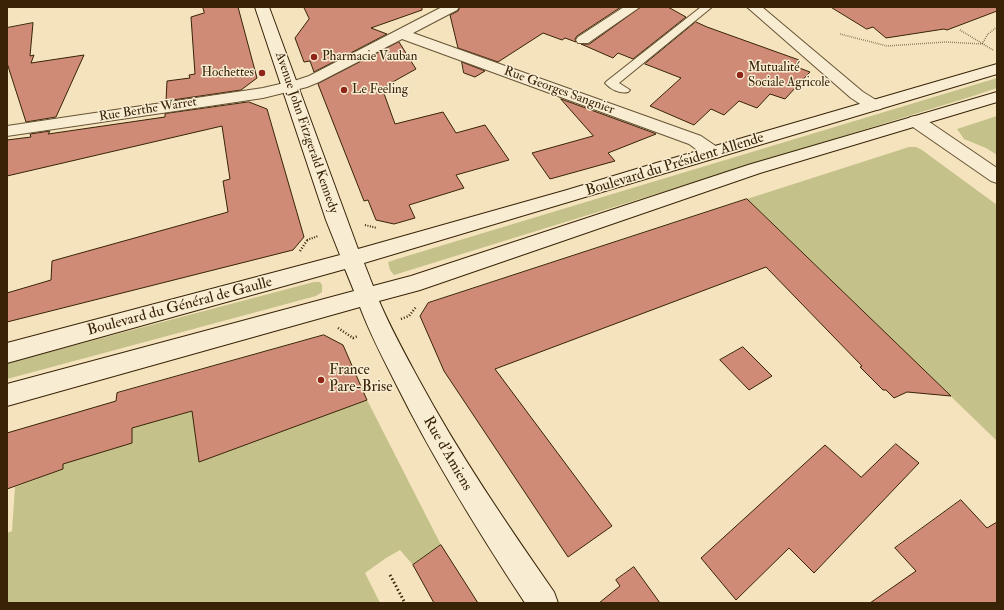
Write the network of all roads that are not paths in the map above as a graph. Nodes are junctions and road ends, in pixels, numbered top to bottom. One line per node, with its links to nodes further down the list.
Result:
1 (262, 7): 9 (main road, Avenue John Fitzgerald Kennedy)
2 (452, 7): 6 (main road, Rue Berthe Warret)
3 (707, 7): 10 (lane)
4 (754, 7): 12 (main road)
5 (625, 8): 7 (main road)
6 (402, 34): 9 (main road, Rue Berthe Warret); 15 (main road, Rue Georges Sangnier)
7 (583, 40)
8 (997, 69): 12 (main road, Boulevard du Président Allende)
9 (290, 86): 14 (main road, Rue Berthe Warret); 17 (main road, Avenue John Fitzgerald Kennedy)
10 (624, 90)
11 (997, 97): 13 (main road, Boulevard du Président Allende)
12 (875, 106): 15 (main road, Boulevard du Président Allende)
13 (916, 121): 16 (main road); 18 (main road, Boulevard du Président Allende)
14 (7, 131)
15 (714, 153): 17 (main road, Boulevard du Président Allende)
16 (997, 177)
17 (353, 259): 18 (main road, Avenue John Fitzgerald Kennedy); 19 (main road, Boulevard du Général de Gaulle)
18 (367, 296): 20 (main road); 21 (main road, Rue d'Amiens)
19 (7, 353)
20 (7, 395)
21 (543, 603)

